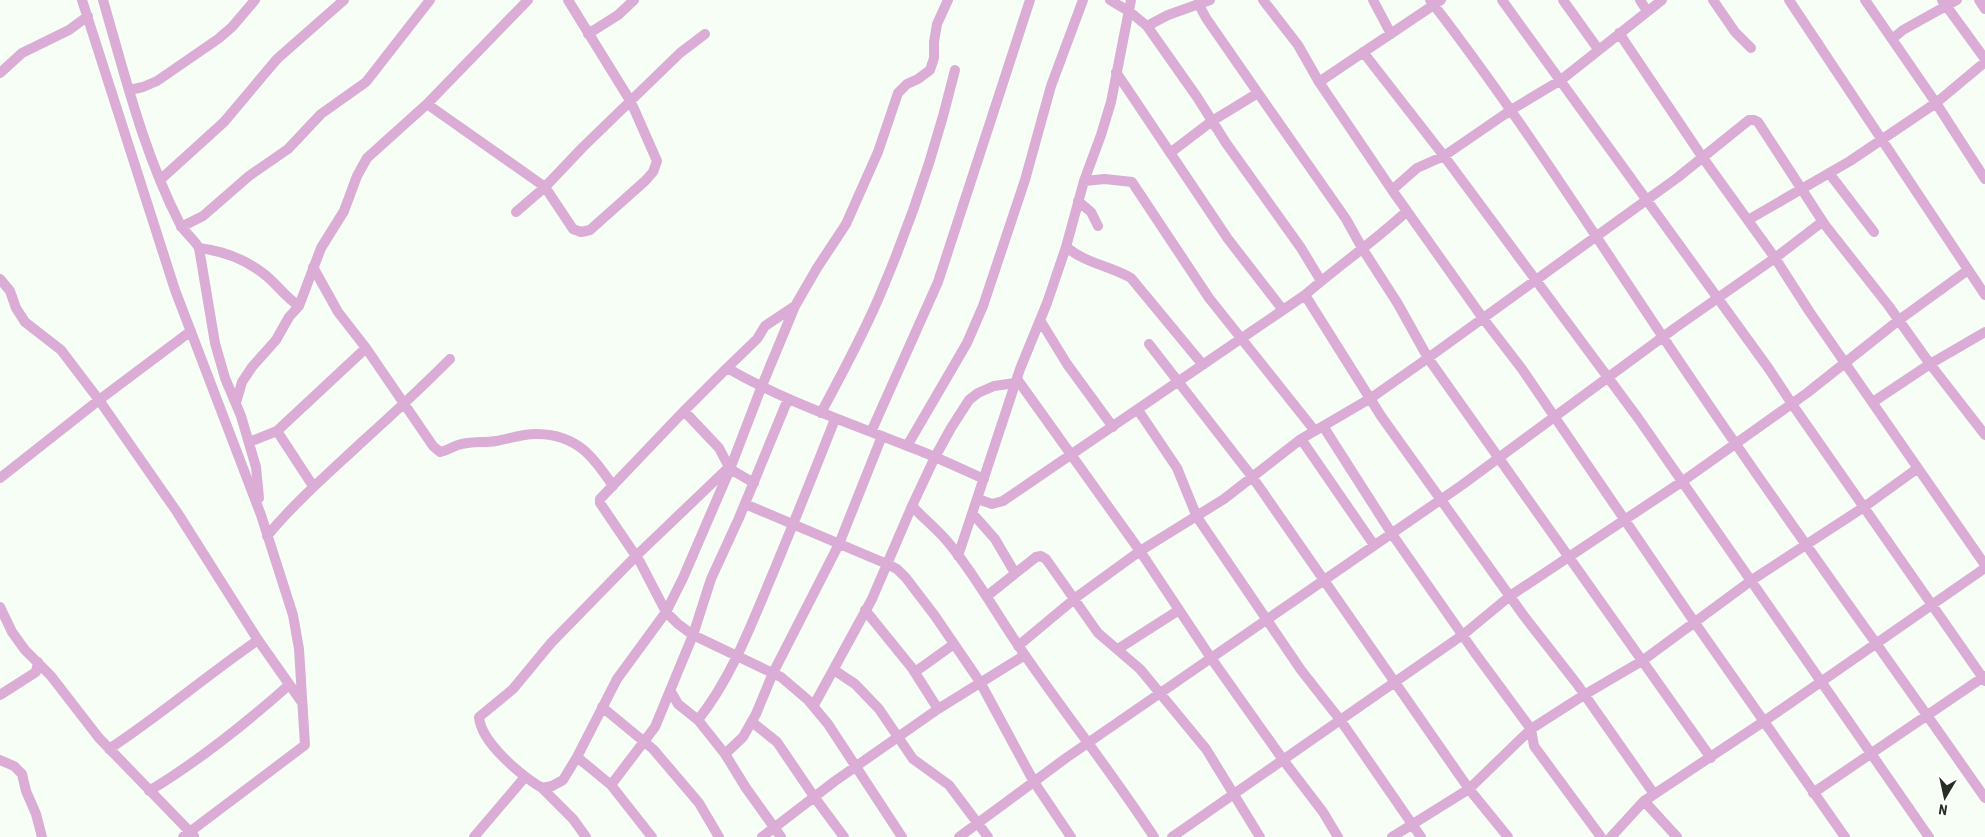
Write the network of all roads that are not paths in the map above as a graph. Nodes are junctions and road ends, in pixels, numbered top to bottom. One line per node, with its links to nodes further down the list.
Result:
1 (82, 0): 32 (street)
2 (103, 0): 48 (street)
3 (255, 0): 48 (street)
4 (430, 0): 73 (street)
5 (528, 0): 52 (street)
6 (568, 0): 35 (street)
7 (634, 0): 35 (street)
8 (948, 0): 89 (street)
9 (1030, 0): 125 (street)
10 (1083, 0): 131 (street)
11 (1110, 0): 31 (street)
12 (1131, 0): 31 (street)
13 (1210, 0): 27 (street)
14 (1263, 0): 47 (street)
15 (1372, 0): 37 (street)
16 (1502, 0): 46 (street)
17 (1562, 0): 40 (street)
18 (1640, 0): 30 (street)
19 (1662, 0): 30 (street)
20 (1713, 0): 39 (street)
21 (1789, 0): 55 (street)
22 (1866, 0): 38 (street)
23 (1957, 0): 28 (street)
24 (1979, 0): 29 (street)
25 (1435, 1): 37 (street); 53 (street)
26 (338, 2): 61 (street)
27 (1198, 3): 33 (street); 49 (street)
28 (1944, 3): 38 (street); 42 (street)
29 (1985, 9)
30 (1647, 11): 34 (street)
31 (1130, 12): 33 (street); 44 (street)
32 (88, 16): 45 (street); 94 (street)
33 (1148, 26): 54 (street)
34 (1619, 33): 40 (street); 58 (street)
35 (588, 34): 50 (street)
36 (705, 34): 50 (street)
37 (1390, 34): 41 (street)
38 (1892, 39): 51 (street)
39 (1751, 48)
40 (1598, 49): 46 (street)
41 (1363, 52): 47 (street); 57 (street)
42 (1985, 61): 51 (street)
43 (955, 70): 119 (street)
44 (1116, 72): 56 (street); 62 (street)
45 (0, 73)
46 (1561, 80): 53 (street); 66 (street)
47 (1319, 82): 65 (street)
48 (129, 90): 61 (street)
49 (1258, 93): 54 (street); 78 (street)
50 (631, 102): 63 (street); 63 (street)
51 (1936, 103): 55 (street); 60 (street)
52 (427, 104): 63 (street); 80 (street)
53 (1511, 110): 57 (street); 75 (street)
54 (1212, 121): 56 (street); 83 (street)
55 (1881, 139): 59 (street); 81 (street)
56 (1170, 153): 90 (street)
57 (1444, 156): 65 (street); 84 (street)
58 (1703, 158): 64 (street); 66 (street); 70 (street)
59 (1829, 173): 64 (street); 74 (street)
60 (1985, 179)
61 (160, 180): 73 (street)
62 (1084, 181): 67 (street); 97 (street)
63 (545, 187): 69 (street)
64 (1800, 188): 70 (street); 71 (street)
65 (1392, 190): 68 (street)
66 (1646, 200): 75 (street); 87 (street)
67 (1078, 201): 72 (street); 76 (street)
68 (1407, 211): 78 (street); 91 (street)
69 (516, 212)
70 (1748, 220): 79 (street)
71 (1822, 222): 79 (street); 93 (street)
72 (1098, 226)
73 (181, 227): 77 (street)
74 (1874, 232)
75 (1595, 236): 84 (street); 96 (street)
76 (1066, 247): 92 (street); 104 (street)
77 (199, 248): 88 (street); 114 (street)
78 (1362, 248): 83 (street); 100 (street)
79 (1775, 258): 87 (street); 102 (street)
80 (313, 267): 88 (street); 99 (street)
81 (1968, 270): 86 (street); 93 (street)
82 (0, 278): 112 (street)
83 (1321, 281): 85 (street)
84 (1535, 281): 91 (street); 106 (street)
85 (1306, 295): 90 (street); 110 (street)
86 (1985, 295)
87 (1718, 299): 96 (street); 116 (street)
88 (299, 306): 114 (street)
89 (795, 306): 105 (street); 109 (street)
90 (1283, 310): 97 (street)
91 (1482, 317): 100 (street); 120 (street)
92 (1040, 320): 107 (street); 122 (street)
93 (1899, 320): 102 (street); 103 (street)
94 (191, 331): 112 (street); 150 (street)
95 (1985, 332): 103 (street)
96 (1663, 337): 106 (street); 130 (street)
97 (1242, 338): 104 (street); 123 (street)
98 (1149, 344): 108 (street)
99 (366, 348): 115 (street); 124 (street)
100 (1428, 358): 110 (street); 134 (street)
101 (450, 359): 115 (street)
102 (1844, 362): 113 (street); 116 (street)
103 (1930, 364): 113 (street); 126 (street)
104 (1203, 365): 108 (street)
105 (727, 368): 109 (street); 117 (street)
106 (1608, 378): 120 (street); 140 (street)
107 (1016, 381): 132 (street); 133 (street); 139 (street)
108 (1178, 382): 118 (street); 138 (street)
109 (760, 388): 111 (street); 135 (street)
110 (1371, 398): 123 (street); 145 (street)
111 (788, 399): 119 (street); 141 (street)
112 (99, 400): 137 (street); 180 (street)
113 (1873, 402): 136 (street)
114 (236, 403): 129 (street)
115 (404, 404): 142 (street); 143 (street)
116 (1792, 404): 130 (street); 148 (street)
117 (684, 410): 135 (street); 143 (street)
118 (1138, 410): 122 (street); 151 (street)
119 (821, 413): 121 (street)
120 (1555, 418): 134 (street); 152 (street)
121 (835, 419): 125 (street); 153 (street)
122 (1113, 427): 132 (street)
123 (1319, 429): 128 (street); 154 (street)
124 (277, 431): 129 (street); 142 (street)
125 (871, 432): 127 (street)
126 (1985, 435)
127 (882, 436): 131 (street); 156 (street)
128 (1301, 439): 138 (street); 158 (street)
129 (248, 442): 150 (street)
130 (1735, 443): 140 (street); 157 (street)
131 (907, 446): 133 (street)
132 (1072, 456): 144 (street); 159 (street)
133 (935, 457): 139 (street); 147 (street)
134 (1498, 459): 145 (street); 162 (street)
135 (729, 468): 141 (street); 160 (street); 175 (street)
136 (1918, 468): 148 (street); 164 (street)
137 (0, 478)
138 (1253, 478): 151 (street); 166 (street)
139 (984, 479): 144 (street)
140 (1683, 481): 152 (street); 167 (street)
141 (754, 483): 146 (street)
142 (313, 486): 155 (street)
143 (613, 486): 160 (street)
144 (978, 499): 149 (street)
145 (1442, 499): 154 (street); 169 (street)
146 (745, 504): 153 (street); 179 (street)
147 (912, 506): 161 (street); 163 (street)
148 (1864, 507): 157 (street); 171 (street)
149 (973, 514): 161 (street); 165 (street)
150 (261, 515): 155 (street)
151 (1197, 517): 159 (street); 176 (street)
152 (1624, 519): 162 (street); 177 (street)
153 (794, 524): 156 (street); 186 (street)
154 (1392, 534): 158 (street); 178 (street)
155 (267, 536): 202 (street)
156 (839, 544): 163 (street); 192 (street)
157 (1806, 545): 167 (street); 182 (street)
158 (1374, 546): 166 (street)
159 (1140, 551): 170 (street); 174 (street)
160 (636, 556): 175 (street); 223 (street)
161 (958, 556): 168 (street)
162 (1568, 557): 169 (street); 188 (street)
163 (887, 564): 173 (street); 181 (street)
164 (1985, 567): 171 (street)
165 (1015, 572): 168 (street); 170 (street)
166 (1323, 580): 176 (street); 196 (street)
167 (1752, 580): 177 (street); 194 (street)
168 (987, 596): 183 (street)
169 (1510, 596): 178 (street); 201 (street)
170 (1074, 599): 183 (street); 184 (street)
171 (1932, 604): 182 (street); 193 (street)
172 (0, 607): 189 (street)
173 (866, 610): 190 (street); 191 (street)
174 (1179, 610): 184 (street); 187 (street)
175 (666, 612): 179 (street); 204 (street)
176 (1267, 620): 187 (street); 208 (street)
177 (1695, 623): 188 (street); 210 (street)
178 (1464, 634): 196 (street); 211 (street)
179 (693, 635): 186 (street); 198 (street)
180 (258, 640): 197 (street); 215 (street)
181 (954, 644): 191 (street); 195 (street)
182 (1877, 644): 194 (street); 206 (street)
183 (1018, 646): 185 (street)
184 (1118, 650): 199 (street)
185 (1025, 654): 195 (street); 214 (street)
186 (738, 656): 192 (street); 207 (street)
187 (1211, 658): 199 (street); 221 (street)
188 (1642, 661): 201 (street); 219 (street)
189 (37, 667): 200 (street); 215 (street)
190 (834, 670): 203 (street); 212 (street)
191 (915, 672): 205 (street)
192 (773, 673): 203 (street); 209 (street)
193 (1984, 678): 206 (street)
194 (1822, 680): 210 (street); 217 (street)
195 (980, 682): 205 (street); 224 (street)
196 (1396, 682): 208 (street); 227 (street)
197 (289, 685): 202 (street); 228 (street)
198 (670, 690): 207 (street); 213 (street)
199 (1159, 694): 214 (street); 230 (street)
200 (0, 695)
201 (1584, 695): 211 (street); 231 (street)
202 (301, 701): 238 (street)
203 (814, 705): 222 (street)
204 (602, 707): 213 (street); 218 (street)
205 (938, 709): 212 (street)
206 (1927, 714): 217 (street); 233 (street)
207 (698, 720): 216 (street)
208 (1341, 721): 221 (street); 236 (street)
209 (752, 722): 216 (street); 232 (street)
210 (1763, 722): 219 (street); 229 (street)
211 (1532, 730): 227 (street); 258 (street)
212 (899, 737): 222 (street); 235 (street)
213 (645, 741): 225 (street); 243 (street)
214 (1089, 742): 224 (street); 251 (street)
215 (109, 749): 228 (street)
216 (725, 754): 237 (street)
217 (1870, 754): 229 (street); 262 (street)
218 (577, 757): 225 (street); 226 (street)
219 (1711, 758): 231 (street)
220 (0, 760): 239 (street)
221 (1284, 761): 230 (street); 254 (street)
222 (856, 767): 232 (street); 247 (street)
223 (525, 778): 226 (street); 240 (street)
224 (1034, 782): 235 (street); 250 (street)
225 (611, 785): 242 (street)
226 (542, 788): 241 (street)
227 (1469, 789): 236 (street); 257 (street)
228 (149, 791): 238 (street)
229 (1813, 793): 261 (street)
230 (1234, 794): 252 (street); 253 (street)
231 (1654, 794): 234 (street)
232 (815, 798): 237 (street); 246 (street)
233 (1985, 798)
234 (1644, 801): 259 (street); 260 (street)
235 (978, 823): 248 (street); 249 (street)
236 (1410, 824): 255 (street); 256 (street)
237 (775, 828): 244 (street); 245 (street)
238 (189, 835)
239 (42, 837)
240 (474, 837)
241 (586, 837)
242 (652, 837)
243 (719, 837)
244 (762, 837)
245 (781, 837)
246 (844, 837)
247 (902, 837)
248 (958, 837)
249 (988, 837)
250 (1071, 837)
251 (1154, 837)
252 (1172, 837)
253 (1260, 837)
254 (1338, 837)
255 (1392, 837)
256 (1421, 837)
257 (1508, 837)
258 (1601, 837)
259 (1611, 837)
260 (1677, 837)
261 (1845, 837)
262 (1929, 837)

